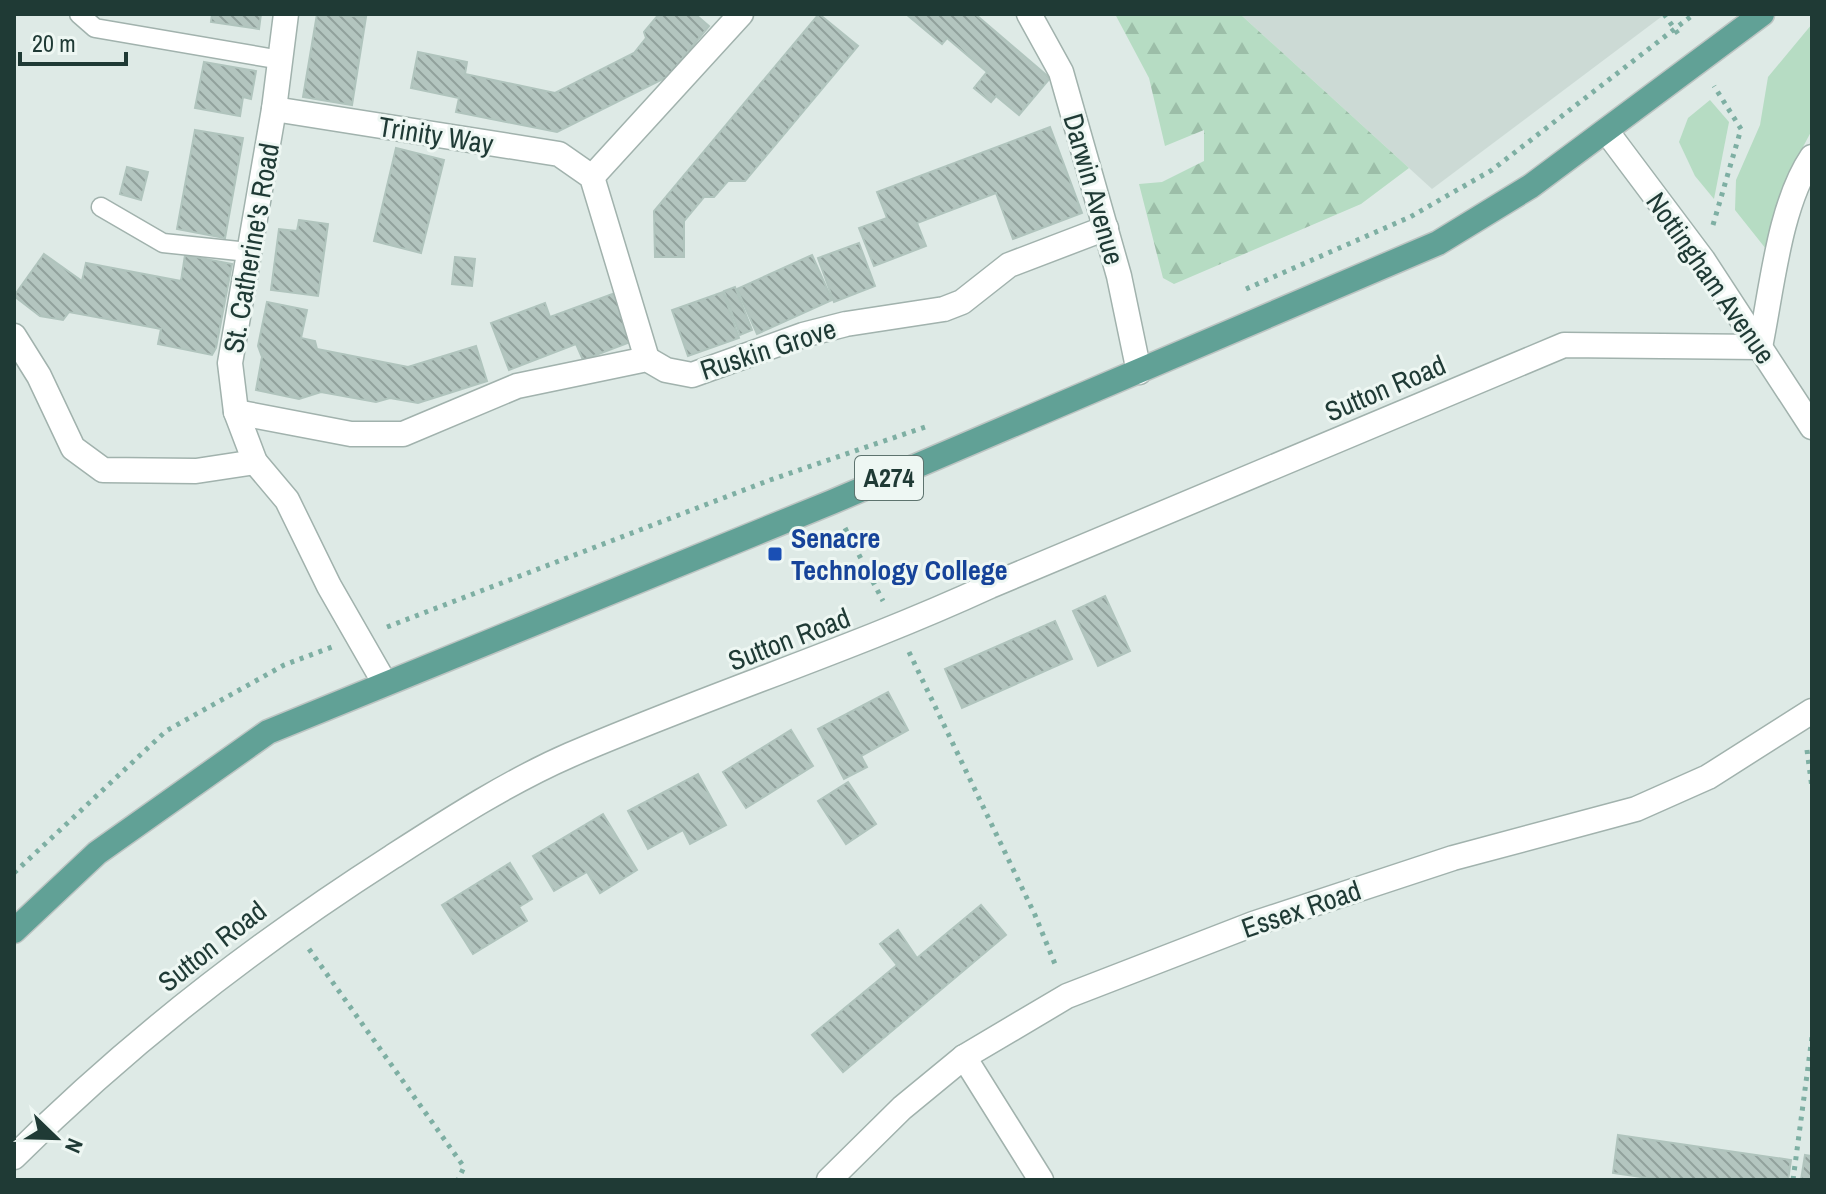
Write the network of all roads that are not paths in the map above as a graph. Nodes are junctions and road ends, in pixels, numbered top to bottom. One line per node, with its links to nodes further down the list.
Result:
1 (79, 14): 6 (lane)
2 (286, 14): 6 (street, St. Catherine's Road)
3 (741, 14): 10 (street)
4 (1029, 14): 12 (street, Darwin Avenue)
5 (1762, 14): 8 (main road, A274)
6 (281, 60): 7 (street, St. Catherine's Road)
7 (274, 109): 10 (street, Trinity Way); 13 (street, St. Catherine's Road)
8 (1607, 132): 15 (street, Nottingham Avenue); 17 (main road, A274)
9 (1812, 157): 15 (street)
10 (592, 177): 16 (street)
11 (101, 207): 13 (lane)
12 (1106, 228): 16 (street, Ruskin Grove); 17 (street, Darwin Avenue)
13 (248, 252): 18 (street, St. Catherine's Road)
14 (14, 336): 20 (street)
15 (1760, 347): 19 (street, Nottingham Avenue); 25 (street, Sutton Road)
16 (647, 359): 18 (street)
17 (1139, 372): 21 (main road, A274)
18 (236, 412): 20 (street, St. Catherine's Road)
19 (1812, 427)
20 (255, 462): 21 (street, St. Catherine's Road)
21 (384, 682): 23 (main road, A274)
22 (1804, 716): 24 (street, Essex Road)
23 (14, 931)
24 (964, 1057): 26 (street, Essex Road); 27 (street)
25 (14, 1157)
26 (829, 1180)
27 (1041, 1180)

